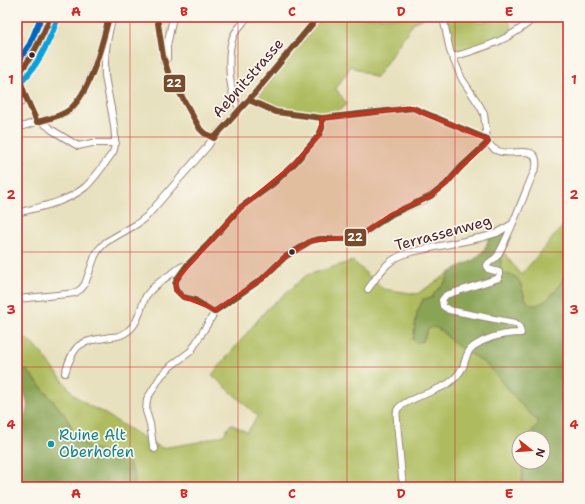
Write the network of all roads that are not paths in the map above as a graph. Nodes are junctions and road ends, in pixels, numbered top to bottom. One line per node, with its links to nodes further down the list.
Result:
1 (50, 17): 12 (main road)
2 (109, 17): 18 (street)
3 (113, 17): 22 (street)
4 (157, 17): 11 (street)
5 (173, 17): 11 (street)
6 (247, 17): 16 (street)
7 (318, 17): 14 (street, Aebnitstrasse)
8 (443, 17): 10 (street)
9 (535, 17): 10 (street)
10 (453, 57): 21 (street)
11 (164, 62): 20 (street)
12 (18, 74): 13 (street)
13 (27, 100): 15 (street); 18 (street)
14 (249, 100): 16 (street, Aebnitstrasse); 17 (street)
15 (17, 104)
16 (240, 108): 20 (street, Aebnitstrasse)
17 (322, 118): 21 (street); 25 (street)
18 (39, 121): 19 (street); 22 (street)
19 (17, 128)
20 (214, 138): 27 (street, Aebnitstrasse)
21 (488, 141): 24 (street); 28 (street)
22 (116, 143): 23 (street)
23 (17, 212)
24 (512, 224): 26 (street, Terrassenweg); 31 (street)
25 (187, 265): 28 (street); 29 (street)
26 (368, 289)
27 (17, 299)
28 (214, 312): 30 (street)
29 (65, 373)
30 (155, 449)
31 (405, 487)

